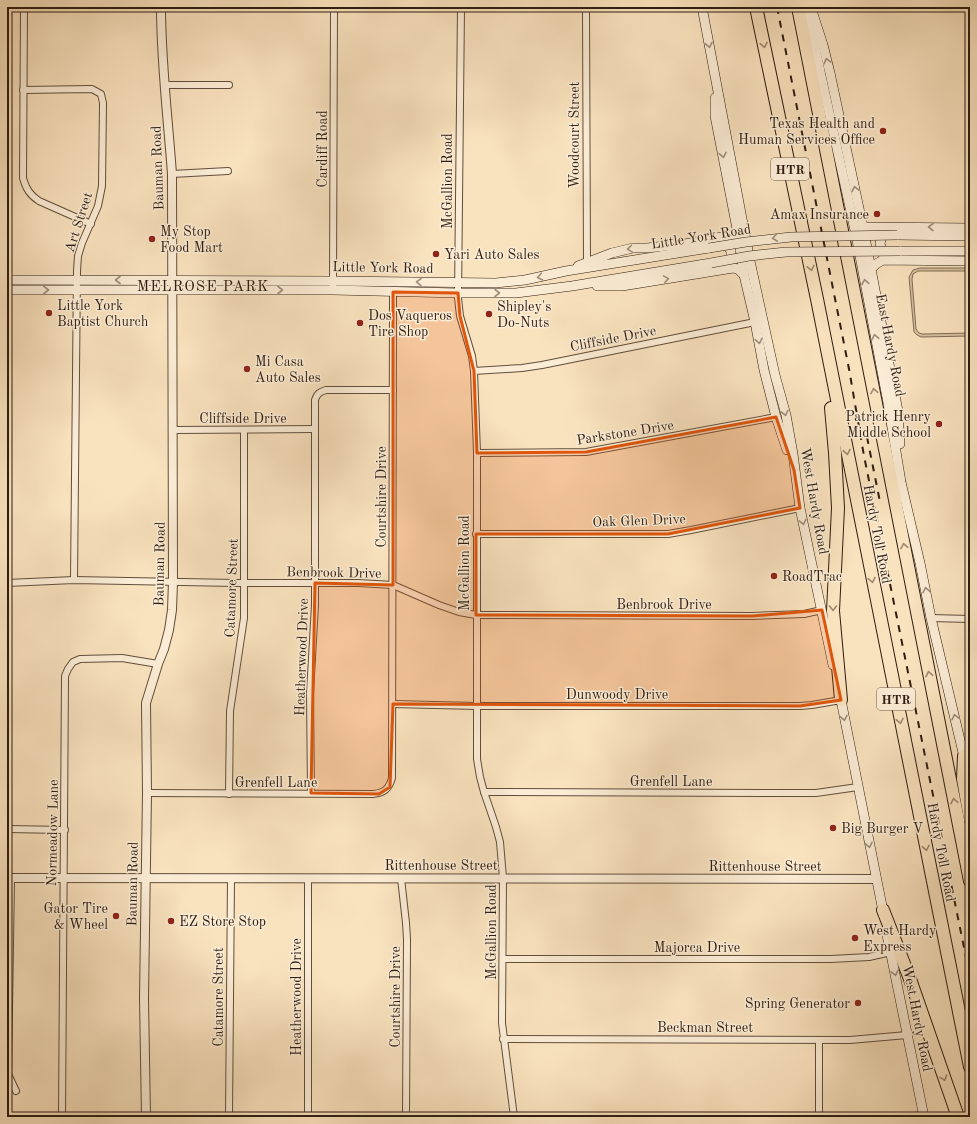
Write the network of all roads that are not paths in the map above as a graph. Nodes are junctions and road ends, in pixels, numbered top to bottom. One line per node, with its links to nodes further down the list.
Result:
1 (24, 7): 14 (street)
2 (162, 7): 12 (street, Bauman Road)
3 (334, 7): 39 (street, Cardiff Road)
4 (461, 7): 40 (street, McGallion Road)
5 (586, 7): 31 (street, Woodcourt Street)
6 (702, 7): 11 (main road, West Hardy Road, one-way to 11)
7 (756, 7): 49 (highway, Hardy Toll Road / HTR, one-way to 49)
8 (798, 7): 94 (highway, Hardy Toll Road / HTR, one-way to 8)
9 (806, 7): 22 (main road, East Hardy Road)
10 (810, 7): 18 (main road, one-way to 10)
11 (715, 74): 21 (main road, one-way to 21); 25 (main road, West Hardy Road)
12 (164, 85): 13 (street); 16 (street, Bauman Road)
13 (229, 85)
14 (23, 90): 17 (street); 17 (street, Art Street)
15 (228, 172): 16 (street)
16 (172, 174): 38 (street, Bauman Road)
17 (91, 224): 37 (street, Art Street)
18 (863, 227): 19 (main road); 33 (main road)
19 (887, 227): 20 (main road, one-way to 19); 29 (main road)
20 (970, 228)
21 (738, 234): 24 (main road); 35 (main road)
22 (856, 235): 23 (main road, Little York Road, bridge); 25 (main road, Little York Road, one-way to 25, bridge); 27 (main road, East Hardy Road)
23 (970, 236)
24 (713, 239): 31 (main road, one-way to 31); 32 (main road)
25 (746, 242): 28 (main road, West Hardy Road); 34 (main road, Little York Road, bridge)
26 (970, 250): 27 (main road, Little York Road, bridge)
27 (859, 252): 28 (main road, Little York Road, bridge); 58 (main road, East Hardy Road, one-way to 27)
28 (749, 256): 41 (main road, Little York Road, bridge); 57 (main road, West Hardy Road, one-way to 57)
29 (892, 260): 30 (main road); 33 (main road)
30 (970, 261)
31 (586, 262): 34 (main road)
32 (725, 269): 35 (main road); 41 (main road, one-way to 32)
33 (871, 269): 58 (main road)
34 (566, 272): 40 (main road, Little York Road, one-way to 40)
35 (744, 275): 48 (main road)
36 (7, 280): 37 (main road, Little York Road)
37 (77, 280): 38 (main road, Little York Road, one-way to 37); 43 (street, Art Street)
38 (171, 280): 39 (main road, Little York Road); 44 (street, Bauman Road)
39 (333, 281): 40 (main road, Little York Road, one-way to 39); 45 (street, Cardiff Road)
40 (458, 282): 47 (street, McGallion Road)
41 (572, 286): 47 (main road, Little York Road, one-way to 41)
42 (7, 290): 43 (main road, Little York Road, one-way to 43)
43 (76, 290): 44 (main road, Little York Road); 61 (street, Art Street)
44 (171, 290): 45 (main road, Little York Road, one-way to 45); 53 (street, Bauman Road)
45 (333, 290): 46 (main road, Little York Road)
46 (393, 292): 47 (main road, Little York Road); 51 (street, Courtshire Drive)
47 (458, 293): 50 (street, McGallion Road)
48 (755, 322): 50 (street, Cliffside Drive); 52 (main road, one-way to 52)
49 (823, 332): 72 (highway, one-way to 72); 101 (highway, Hardy Toll Road / HTR, one-way to 101)
50 (474, 370): 56 (street, McGallion Road)
51 (393, 390): 55 (street, Heatherwood Drive); 66 (street, Courtshire Drive)
52 (776, 417): 56 (street, Parkstone Drive); 57 (main road)
53 (172, 430): 54 (street, Cliffside Drive); 62 (street, Bauman Road)
54 (244, 430): 55 (street, Cliffside Drive); 63 (street, Catamore Street)
55 (315, 430): 65 (street, Heatherwood Drive)
56 (476, 453): 60 (street, McGallion Road)
57 (794, 470): 59 (main road, West Hardy Road)
58 (901, 482): 69 (main road, East Hardy Road, one-way to 58)
59 (800, 508): 60 (street, Oak Glen Drive); 67 (main road, West Hardy Road, one-way to 67)
60 (476, 534): 68 (street, McGallion Road)
61 (74, 580): 62 (street, Benbrook Drive); 64 (street, Benbrook Drive)
62 (173, 582): 63 (street, Benbrook Drive); 71 (street, Bauman Road)
63 (244, 582): 65 (street, Benbrook Drive); 82 (street, Catamore Street)
64 (7, 583)
65 (315, 583): 66 (street, Benbrook Drive); 81 (street, Heatherwood Drive)
66 (393, 585): 68 (street, Benbrook Drive); 73 (street, Courtshire Drive)
67 (822, 610): 68 (street, Benbrook Drive); 72 (main road, West Hardy Road)
68 (476, 615): 74 (street, McGallion Road)
69 (931, 618): 70 (street); 75 (main road, East Hardy Road, one-way to 69)
70 (970, 618)
71 (158, 664): 80 (street, Bauman Road); 85 (street, Normeadow Lane)
72 (841, 700): 74 (street, Dunwoody Drive); 78 (main road, West Hardy Road, one-way to 78)
73 (393, 704): 74 (street, Dunwoody Drive); 76 (street, Courtshire Drive)
74 (477, 706): 79 (street, McGallion Road)
75 (964, 756): 77 (main road, East Hardy Road); 83 (highway)
76 (392, 774): 81 (street, Grenfell Lane)
77 (970, 782)
78 (858, 787): 79 (street, Grenfell Lane); 93 (main road, West Hardy Road, one-way to 93)
79 (484, 792): 92 (street, McGallion Road)
80 (147, 793): 82 (street, Grenfell Lane); 88 (street, Bauman Road)
81 (310, 793): 82 (street, Grenfell Lane)
82 (229, 794)
83 (970, 819)
84 (7, 829): 85 (street)
85 (65, 830): 87 (street, Normeadow Lane)
86 (9, 878): 87 (street, Rittenhouse Street); 102 (street)
87 (64, 878): 88 (street, Rittenhouse Street); 104 (street, Normeadow Lane)
88 (146, 878): 89 (street, Rittenhouse Street); 105 (street, Bauman Road)
89 (231, 878): 90 (street, Rittenhouse Street); 106 (street, Catamore Street)
90 (308, 878): 91 (street, Rittenhouse Street); 107 (street, Heatherwood Drive)
91 (401, 878): 92 (street, Rittenhouse Street); 108 (street, Courtshire Drive)
92 (503, 878): 93 (street, Rittenhouse Street); 97 (street, McGallion Road)
93 (876, 878): 95 (main road, West Hardy Road)
94 (970, 881)
95 (883, 910): 96 (main road, West Hardy Road); 112 (highway, one-way to 112)
96 (891, 952): 97 (street, Majorca Drive); 98 (main road, West Hardy Road, one-way to 98)
97 (503, 959): 99 (street, McGallion Road)
98 (907, 1035): 100 (street, Beckman Street); 103 (main road, West Hardy Road)
99 (503, 1039): 100 (street, Beckman Street); 109 (street, McGallion Road)
100 (819, 1040): 110 (street)
101 (970, 1067)
102 (16, 1091)
103 (923, 1116): 111 (street)
104 (62, 1117)
105 (146, 1117)
106 (229, 1117)
107 (308, 1117)
108 (406, 1117)
109 (514, 1117)
110 (818, 1117)
111 (906, 1117)
112 (958, 1117)

